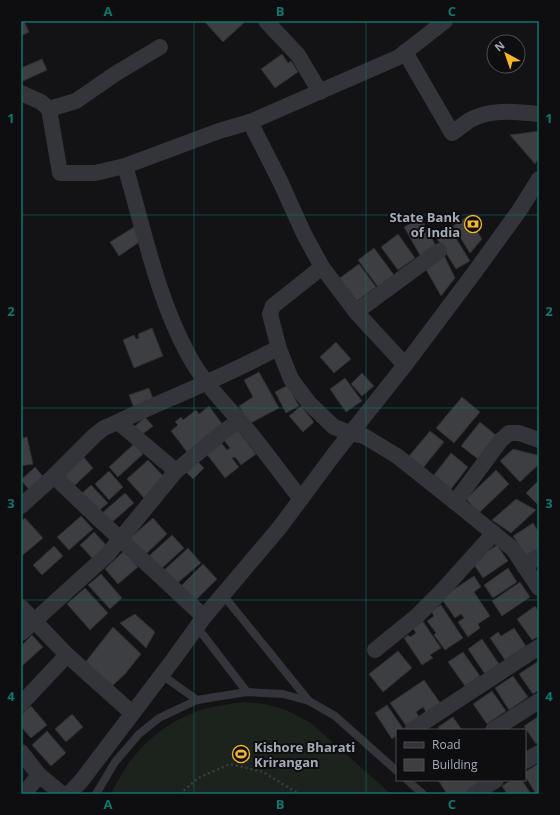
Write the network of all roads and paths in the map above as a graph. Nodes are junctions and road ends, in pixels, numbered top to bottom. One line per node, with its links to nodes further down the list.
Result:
1 (266, 21): 5 (street)
2 (445, 21): 4 (street)
3 (160, 47): 7 (street)
4 (405, 52): 5 (street); 8 (street)
5 (320, 92): 9 (street)
6 (21, 93): 7 (street)
7 (49, 109): 10 (street)
8 (539, 114)
9 (250, 122): 10 (street); 13 (street)
10 (125, 166): 17 (street)
11 (539, 179): 16 (street)
12 (439, 252): 14 (street)
13 (322, 267): 14 (street); 15 (street)
14 (356, 312): 16 (street)
15 (280, 349): 17 (street); 20 (street)
16 (405, 365): 20 (street)
17 (208, 383): 18 (street); 19 (street)
18 (239, 421): 22 (street); 24 (street)
19 (118, 422): 22 (street); 23 (street)
20 (350, 434): 24 (street); 25 (street)
21 (539, 440): 25 (street)
22 (176, 471): 28 (street)
23 (54, 476): 26 (street); 28 (street)
24 (301, 499): 32 (street)
25 (455, 502): 27 (street)
26 (21, 506)
27 (494, 533): 30 (street); 38 (street)
28 (121, 539): 34 (street); 35 (street)
29 (539, 556): 30 (street)
30 (524, 566): 31 (street)
31 (539, 588)
32 (223, 595): 35 (street); 43 (lane)
33 (21, 607): 34 (street)
34 (34, 620): 36 (street); 39 (street)
35 (200, 622): 40 (street); 41 (lane)
36 (21, 633)
37 (539, 647): 47 (street)
38 (375, 650)
39 (67, 655): 45 (street); 46 (street)
40 (162, 675): 42 (lane); 46 (street)
41 (247, 692): 42 (lane); 43 (lane)
42 (197, 700): 59 (lane)
43 (309, 701): 52 (lane)
44 (539, 701): 48 (street)
45 (21, 704)
46 (132, 713): 58 (street)
47 (414, 729)
48 (495, 729)
49 (21, 752): 53 (street)
50 (539, 753): 51 (street)
51 (526, 761)
52 (396, 770)
53 (39, 775): 56 (street); 57 (street)
54 (408, 781): 62 (lane)
55 (494, 781): 63 (street)
56 (24, 794)
57 (62, 794)
58 (70, 794)
59 (96, 794)
60 (180, 794): 61 (path)
61 (299, 794)
62 (422, 794)
63 (474, 794)

